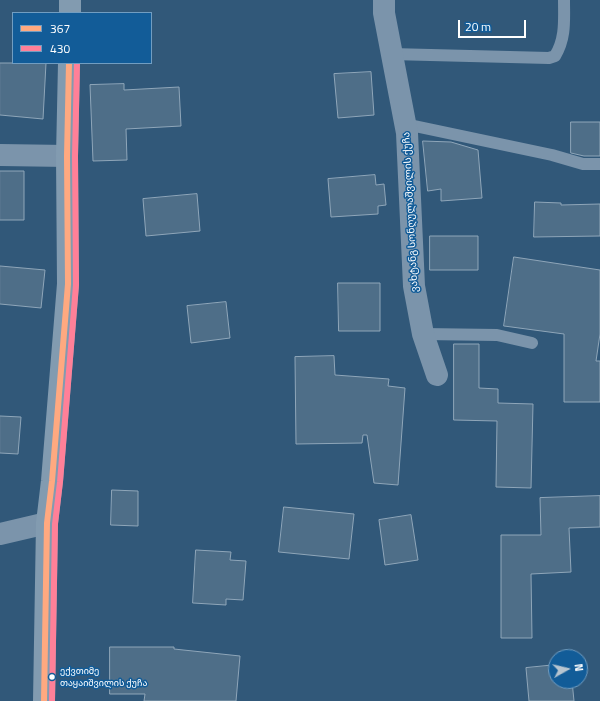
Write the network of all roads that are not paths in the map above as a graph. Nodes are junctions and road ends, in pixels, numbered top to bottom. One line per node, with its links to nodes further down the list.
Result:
1 (70, 0): 4 (street)
2 (384, 0): 5 (street, ვახტანგ სონღულაშვილის ქუჩა)
3 (564, 0): 5 (lane)
4 (70, 12)
5 (391, 54): 7 (street, ვახტანგ სონღულაშვილის ქუჩა)
6 (69, 64): 9 (street)
7 (405, 124): 10 (lane); 11 (street, ვახტანგ სონღულაშვილის ქუჩა)
8 (0, 155): 9 (street)
9 (67, 156): 14 (street)
10 (600, 164)
11 (423, 334): 12 (lane); 13 (street, ვახტანგ სონღულაშვილის ქუჩა)
12 (532, 343)
13 (437, 375)
14 (47, 523): 15 (street); 16 (street)
15 (0, 534)
16 (44, 701)

